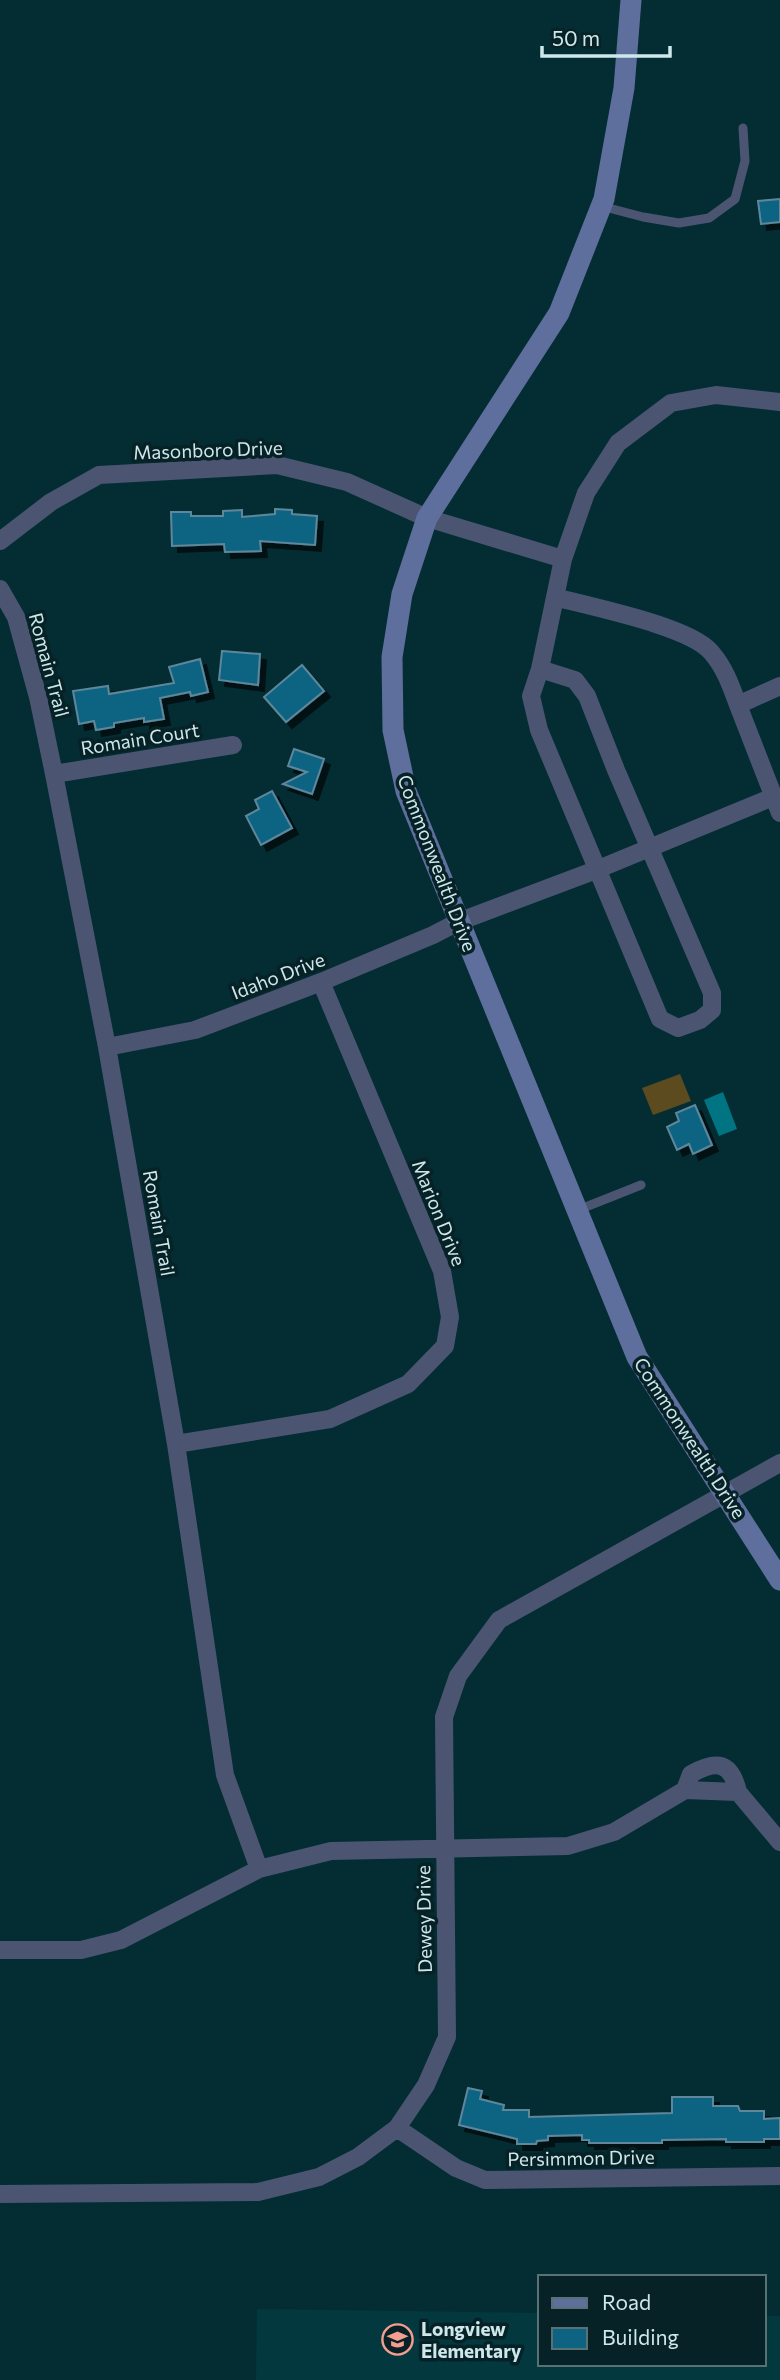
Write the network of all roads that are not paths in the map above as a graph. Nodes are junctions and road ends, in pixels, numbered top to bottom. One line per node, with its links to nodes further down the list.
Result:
1 (631, 0): 3 (street, Commonwealth Drive)
2 (743, 128): 3 (lane)
3 (601, 205): 5 (street, Commonwealth Drive)
4 (780, 402): 7 (street)
5 (427, 518): 6 (street, Masonboro Drive); 7 (street, Masonboro Drive); 18 (street, Commonwealth Drive)
6 (0, 541)
7 (563, 559): 9 (street)
8 (0, 589): 14 (street, Romain Trail)
9 (555, 597): 10 (street); 12 (street)
10 (540, 669): 16 (street); 17 (street)
11 (780, 686): 12 (street)
12 (738, 705): 15 (street)
13 (233, 745): 14 (street, Romain Court)
14 (54, 774): 20 (street, Romain Trail)
15 (777, 805): 16 (street, Idaho Drive)
16 (650, 848): 17 (street, Idaho Drive); 17 (street)
17 (596, 870): 18 (street, Idaho Drive)
18 (458, 922): 19 (street, Idaho Drive); 22 (street, Commonwealth Drive)
19 (321, 982): 20 (street, Idaho Drive); 23 (street, Marion Drive)
20 (107, 1047): 23 (street, Romain Trail)
21 (641, 1185): 22 (lane)
22 (577, 1210): 25 (street, Commonwealth Drive)
23 (176, 1444): 31 (street, Romain Trail)
24 (780, 1463): 25 (street, Dewey Drive)
25 (726, 1494): 26 (street, Commonwealth Drive); 30 (street, Dewey Drive)
26 (780, 1580)
27 (685, 1790): 28 (street); 28 (street); 30 (street)
28 (738, 1792): 29 (street)
29 (780, 1842)
30 (444, 1850): 31 (street); 33 (street, Dewey Drive)
31 (259, 1869): 32 (street)
32 (0, 1950)
33 (397, 2127): 34 (street, Persimmon Drive); 35 (street, Dewey Drive)
34 (780, 2176)
35 (0, 2194)

